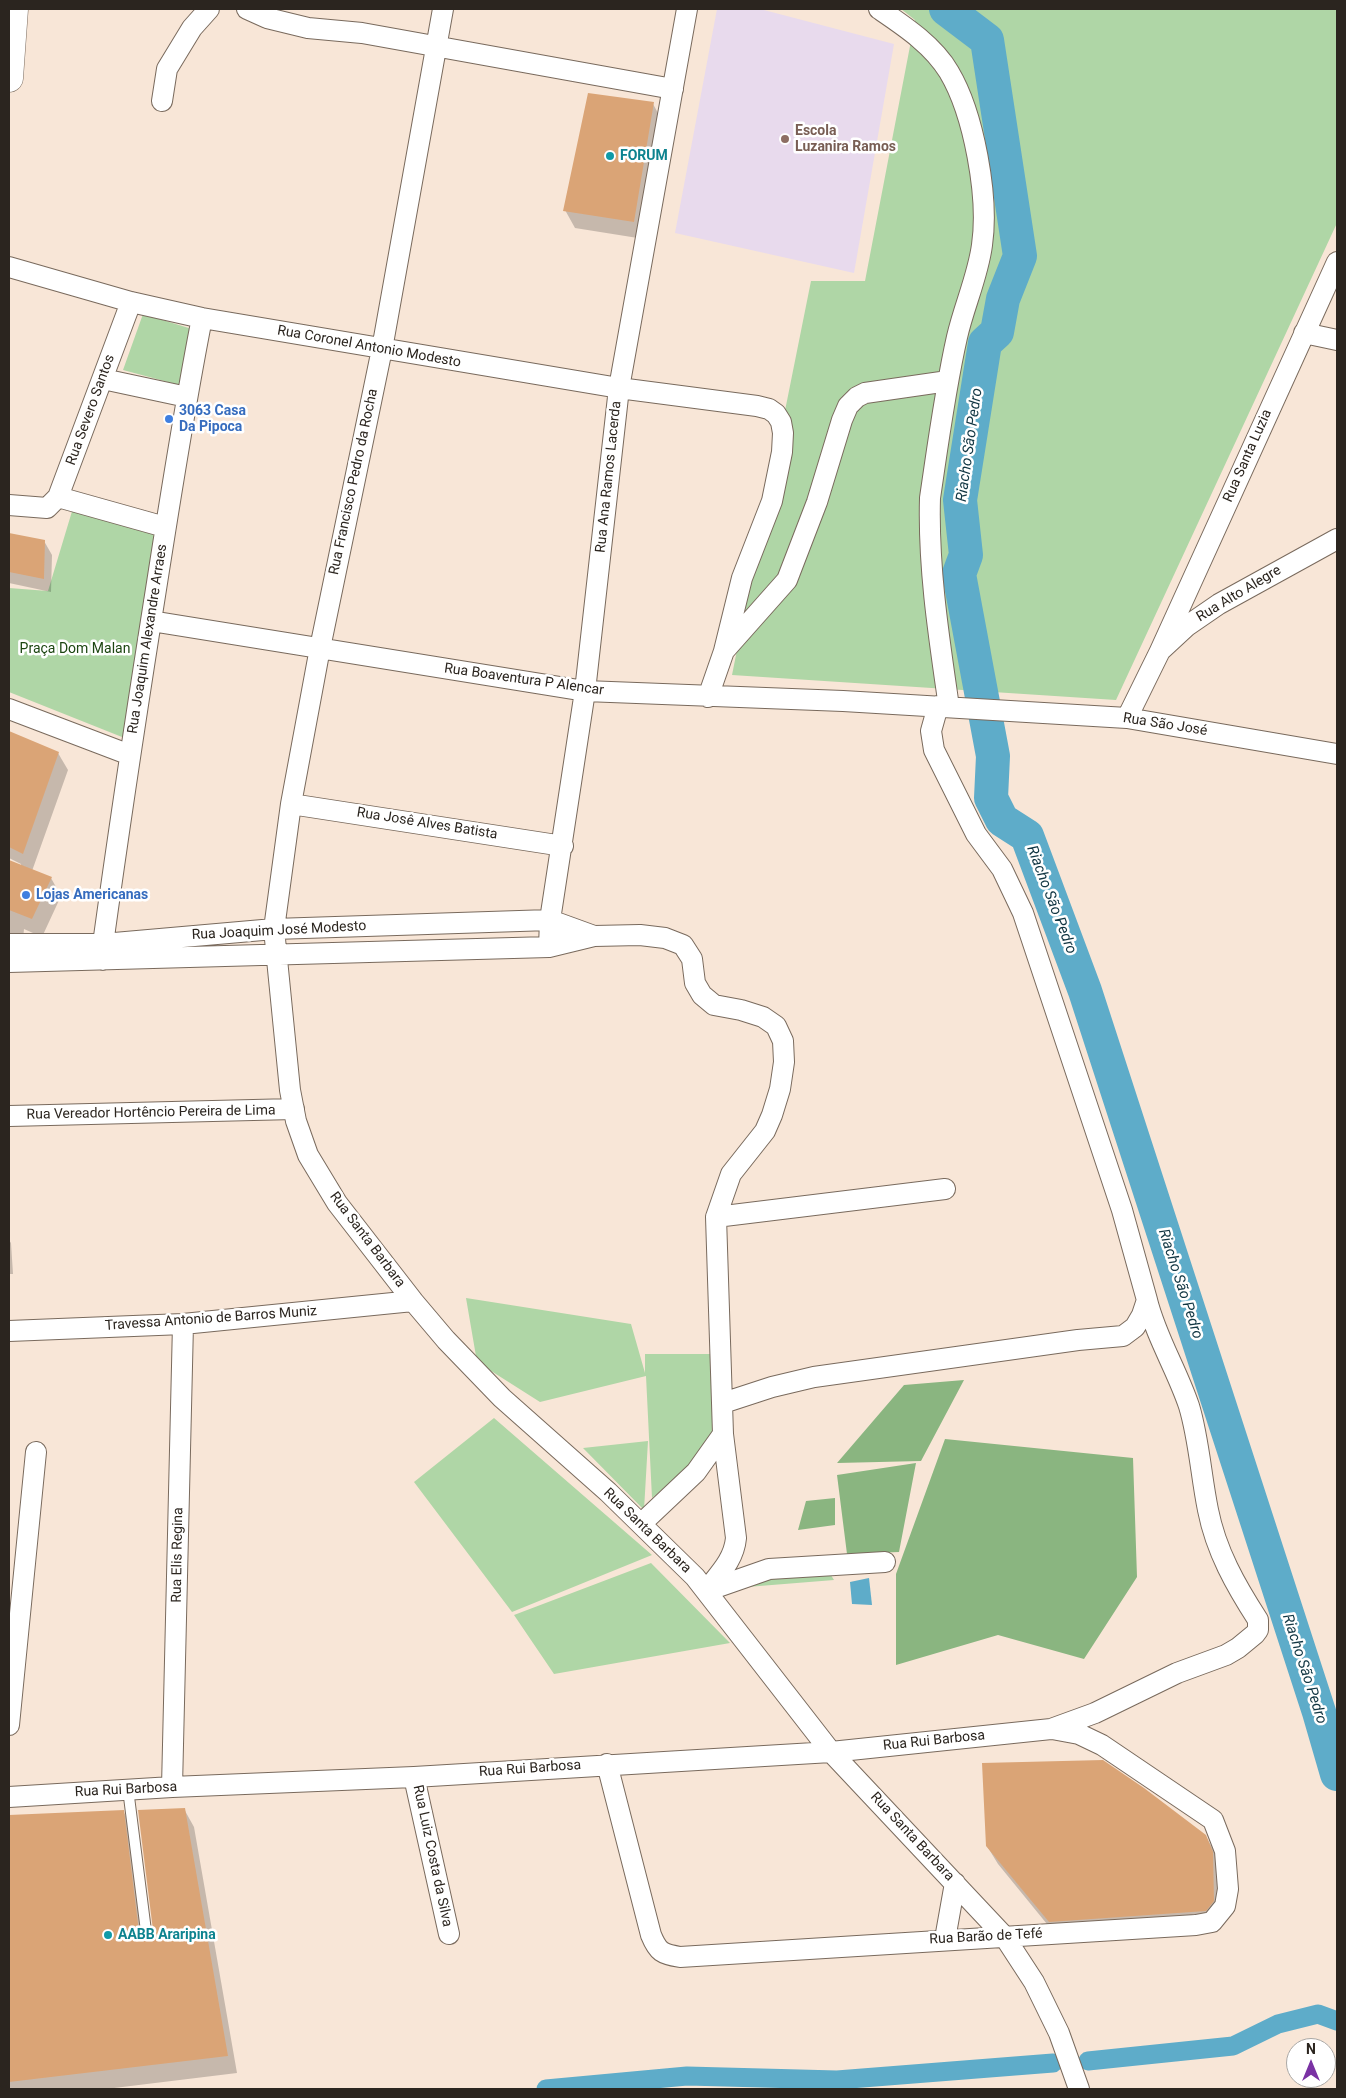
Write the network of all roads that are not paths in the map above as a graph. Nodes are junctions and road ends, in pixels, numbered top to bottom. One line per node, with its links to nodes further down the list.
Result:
1 (14, 9): 8 (main road)
2 (209, 9): 10 (street)
3 (247, 9): 7 (street)
4 (443, 9): 7 (street, Rua Francisco Pedro da Rocha)
5 (687, 9): 9 (street, Rua Ana Ramos Lacerda)
6 (879, 9): 19 (street)
7 (436, 47): 9 (street); 17 (street, Rua Francisco Pedro da Rocha)
8 (9, 78)
9 (673, 89): 20 (street, Rua Ana Ramos Lacerda)
10 (162, 101)
11 (1337, 262): 15 (street, Rua Santa Luzia)
12 (9, 267): 13 (street, Rua Coronel Antonio Modesto)
13 (130, 302): 14 (street, Rua Coronel Antonio Modesto); 18 (street, Rua Severo Santos)
14 (202, 318): 17 (street, Rua Coronel Antonio Modesto); 21 (street, Rua Joaquim Alexandre Arraes)
15 (1304, 333): 16 (street); 29 (street, Rua Santa Luzia)
16 (1337, 340)
17 (382, 350): 20 (street, Rua Coronel Antonio Modesto); 27 (street, Rua Francisco Pedro da Rocha)
18 (102, 379): 21 (street); 22 (street, Rua Severo Santos)
19 (948, 381): 28 (street); 32 (street)
20 (619, 388): 28 (street, Rua Coronel Antonio Modesto); 30 (street, Rua Ana Ramos Lacerda)
21 (187, 397): 24 (street, Rua Joaquim Alexandre Arraes)
22 (58, 497): 23 (street); 24 (street)
23 (9, 505)
24 (165, 527): 26 (street, Rua Joaquim Alexandre Arraes)
25 (1337, 539): 29 (street, Rua Alto Alegre)
26 (151, 621): 27 (street, Rua Boaventura P Alencar); 37 (street, Rua Joaquim Alexandre Arraes)
27 (320, 648): 30 (street, Rua Boaventura P Alencar); 38 (street, Rua Francisco Pedro da Rocha)
28 (724, 650): 31 (street, Rua Coronel Antonio Modesto)
29 (1160, 650): 35 (street, Rua Alto Alegre)
30 (585, 691): 31 (street, Rua Boaventura P Alencar); 39 (street, Rua Ana Ramos Lacerda)
31 (708, 697): 32 (street, Rua Boaventura P Alencar)
32 (951, 707): 34 (street, Rua Boaventura P Alencar); 54 (street)
33 (9, 709): 37 (street)
34 (991, 710): 35 (street, Rua São José)
35 (1127, 718): 36 (street, Rua São José)
36 (1337, 754)
37 (130, 755): 47 (street, Rua Joaquim Alexandre Arraes)
38 (291, 804): 39 (street, Rua Josê Alves Batista); 42 (street, Rua Francisco Pedro da Rocha)
39 (563, 846): 40 (street, Rua Ana Ramos Lacerda)
40 (550, 920): 41 (street, Rua Joaquim José Modesto); 43 (street); 45 (street, Rua Ana Ramos Lacerda)
41 (462, 923): 42 (street, Rua Joaquim José Modesto); 46 (street)
42 (274, 929): 47 (street, Rua Joaquim José Modesto); 48 (street, Rua Francisco Pedro da Rocha)
43 (594, 936): 45 (street, Rua Joaquim José Modesto); 53 (street)
44 (9, 944): 47 (street, Rua Joaquim José Modesto)
45 (550, 947): 46 (street, Rua Joaquim José Modesto)
46 (463, 950): 48 (street, Rua Joaquim José Modesto)
47 (103, 952): 48 (street, Rua Joaquim José Modesto); 49 (street, Rua Joaquim José Modesto)
48 (276, 956): 50 (street, Rua Santa Barbara)
49 (9, 962)
50 (294, 1110): 51 (street, Rua Vereador Hortêncio Pereira de Lima); 55 (street, Rua Santa Barbara)
51 (9, 1116)
52 (945, 1190): 53 (street)
53 (716, 1217): 58 (street)
54 (1147, 1300): 58 (street); 65 (street)
55 (413, 1301): 56 (street, Travessa Antonio de Barros Muniz); 61 (street, Rua Santa Barbara)
56 (183, 1324): 57 (street, Travessa Antonio de Barros Muniz); 69 (street, Rua Elis Regina)
57 (9, 1331)
58 (723, 1403): 59 (street)
59 (723, 1434): 61 (street); 63 (street)
60 (36, 1452): 64 (street)
61 (642, 1524): 63 (street, Rua Santa Barbara)
62 (885, 1562): 63 (street)
63 (706, 1591): 66 (street, Rua Santa Barbara)
64 (9, 1725)
65 (1051, 1729): 66 (street, Rua Rui Barbosa); 75 (street, Rua Barão de Tefé)
66 (831, 1752): 67 (street, Rua Rui Barbosa); 72 (street, Rua Santa Barbara)
67 (607, 1764): 68 (street, Rua Rui Barbosa); 76 (street, Rua Barão de Tefé)
68 (414, 1777): 69 (street, Rua Rui Barbosa); 74 (street, Rua Luiz Costa da Silva)
69 (172, 1787): 70 (street, Rua Rui Barbosa)
70 (128, 1790): 71 (street, Rua Rui Barbosa); 73 (lane)
71 (9, 1797)
72 (955, 1884): 75 (street, Rua Santa Barbara); 76 (street)
73 (146, 1930)
74 (449, 1934)
75 (1004, 1936): 76 (street, Rua Barão de Tefé); 77 (street, Rua Santa Barbara)
76 (945, 1939)
77 (1079, 2089)

